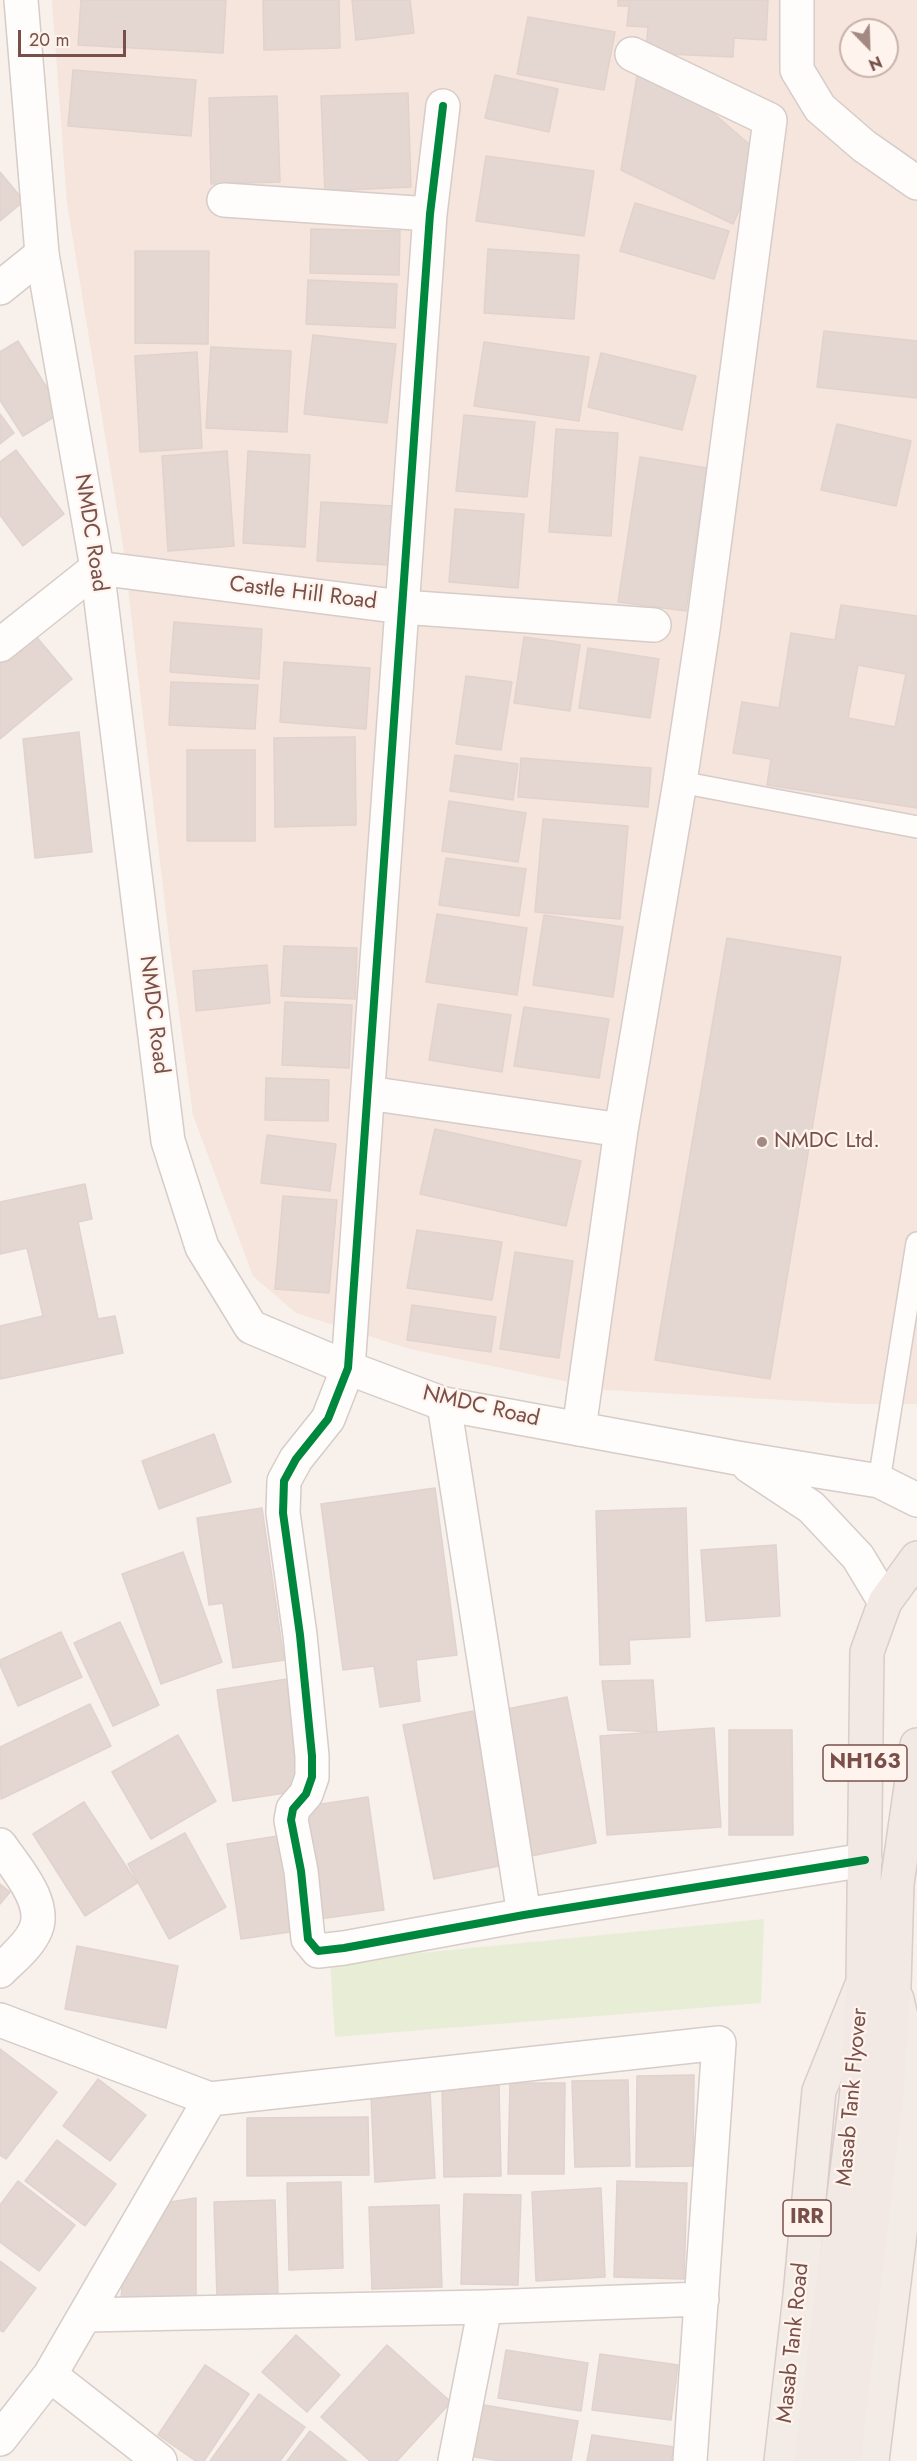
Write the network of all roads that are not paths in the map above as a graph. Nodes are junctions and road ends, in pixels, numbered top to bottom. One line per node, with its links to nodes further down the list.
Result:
1 (21, 0): 8 (street, NMDC Road)
2 (797, 0): 5 (street)
3 (632, 54): 14 (street)
4 (443, 106): 7 (street)
5 (917, 183)
6 (224, 200): 7 (street)
7 (430, 214): 11 (street)
8 (42, 254): 9 (street); 10 (street, NMDC Road)
9 (0, 288)
10 (97, 568): 11 (street, Castle Hill Road); 13 (street); 19 (street, NMDC Road)
11 (402, 607): 12 (street, Castle Hill Road); 16 (street)
12 (654, 625)
13 (0, 645)
14 (680, 782): 15 (lane); 17 (street)
15 (917, 826)
16 (368, 1093): 17 (street); 19 (street)
17 (621, 1130): 21 (street)
18 (917, 1243): 23 (lane)
19 (348, 1368): 20 (street, NMDC Road); 30 (street)
20 (444, 1404): 21 (street, NMDC Road); 30 (street)
21 (579, 1429): 22 (street, NMDC Road)
22 (737, 1458): 23 (street, NMDC Road); 26 (street)
23 (879, 1481): 24 (street, NMDC Road)
24 (917, 1500)
25 (917, 1558): 26 (highway, NH163)
26 (885, 1602): 29 (highway, NH163)
27 (917, 1745): 32 (highway, NH163)
28 (0, 1845): 31 (street)
29 (865, 1860): 30 (street); 32 (highway, NH163)
30 (524, 1915)
31 (0, 1971)
32 (879, 1984): 34 (highway, Masab Tank Flyover / NH163); 34 (main road); 44 (main road, Masab Tank Road / IRR)
33 (0, 2020): 35 (street)
34 (894, 2091): 45 (highway, Masab Tank Flyover / NH163); 46 (highway, Masab Tank Flyover / NH163); 47 (main road)
35 (210, 2099): 36 (street); 38 (street)
36 (702, 2299): 37 (street); 43 (street)
37 (485, 2307): 38 (street); 42 (street)
38 (85, 2315): 39 (street)
39 (50, 2375): 40 (street); 41 (street)
40 (0, 2439)
41 (160, 2461)
42 (454, 2461)
43 (690, 2461)
44 (781, 2461)
45 (811, 2461)
46 (844, 2461)
47 (872, 2461)

